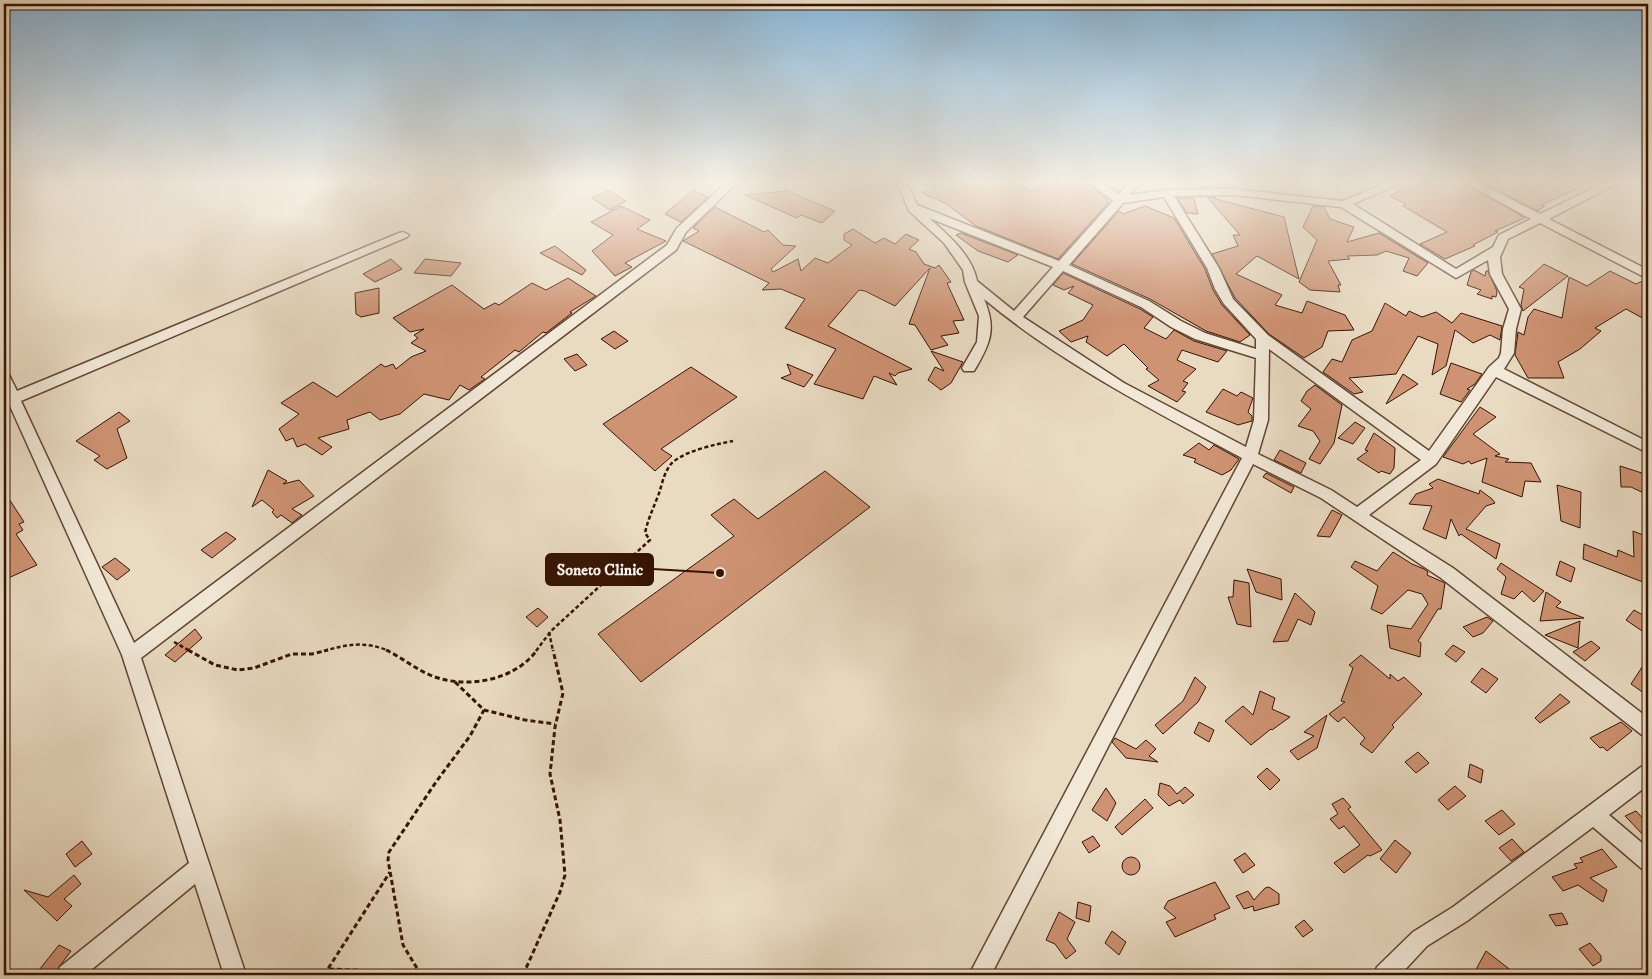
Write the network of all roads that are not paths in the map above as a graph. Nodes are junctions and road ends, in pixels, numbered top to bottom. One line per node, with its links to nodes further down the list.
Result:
1 (682, 229): 25 (street)
2 (935, 229): 13 (street)
3 (967, 229): 11 (street)
4 (1094, 229): 11 (street)
5 (1189, 229): 15 (street)
6 (1383, 229): 10 (street)
7 (1519, 229): 10 (street)
8 (1559, 229): 12 (street)
9 (403, 235): 20 (street)
10 (1499, 248): 18 (street)
11 (1061, 266): 14 (street); 16 (street)
12 (1648, 275)
13 (971, 282): 14 (street); 17 (street)
14 (1015, 318): 22 (street)
15 (1263, 338): 16 (street); 23 (street)
16 (1264, 356): 22 (street)
17 (969, 368)
18 (1494, 370): 21 (street); 23 (street)
19 (4, 378): 20 (street)
20 (8, 401): 25 (street)
21 (1648, 448)
22 (1250, 456): 24 (street); 33 (street)
23 (1431, 460): 24 (street)
24 (1357, 515): 26 (street)
25 (131, 655): 30 (street)
26 (1648, 729)
27 (1648, 774): 28 (street)
28 (1595, 815): 29 (street); 34 (street)
29 (1648, 861)
30 (199, 868): 31 (street); 32 (street)
31 (68, 975)
32 (235, 975)
33 (980, 975)
34 (1385, 975)

